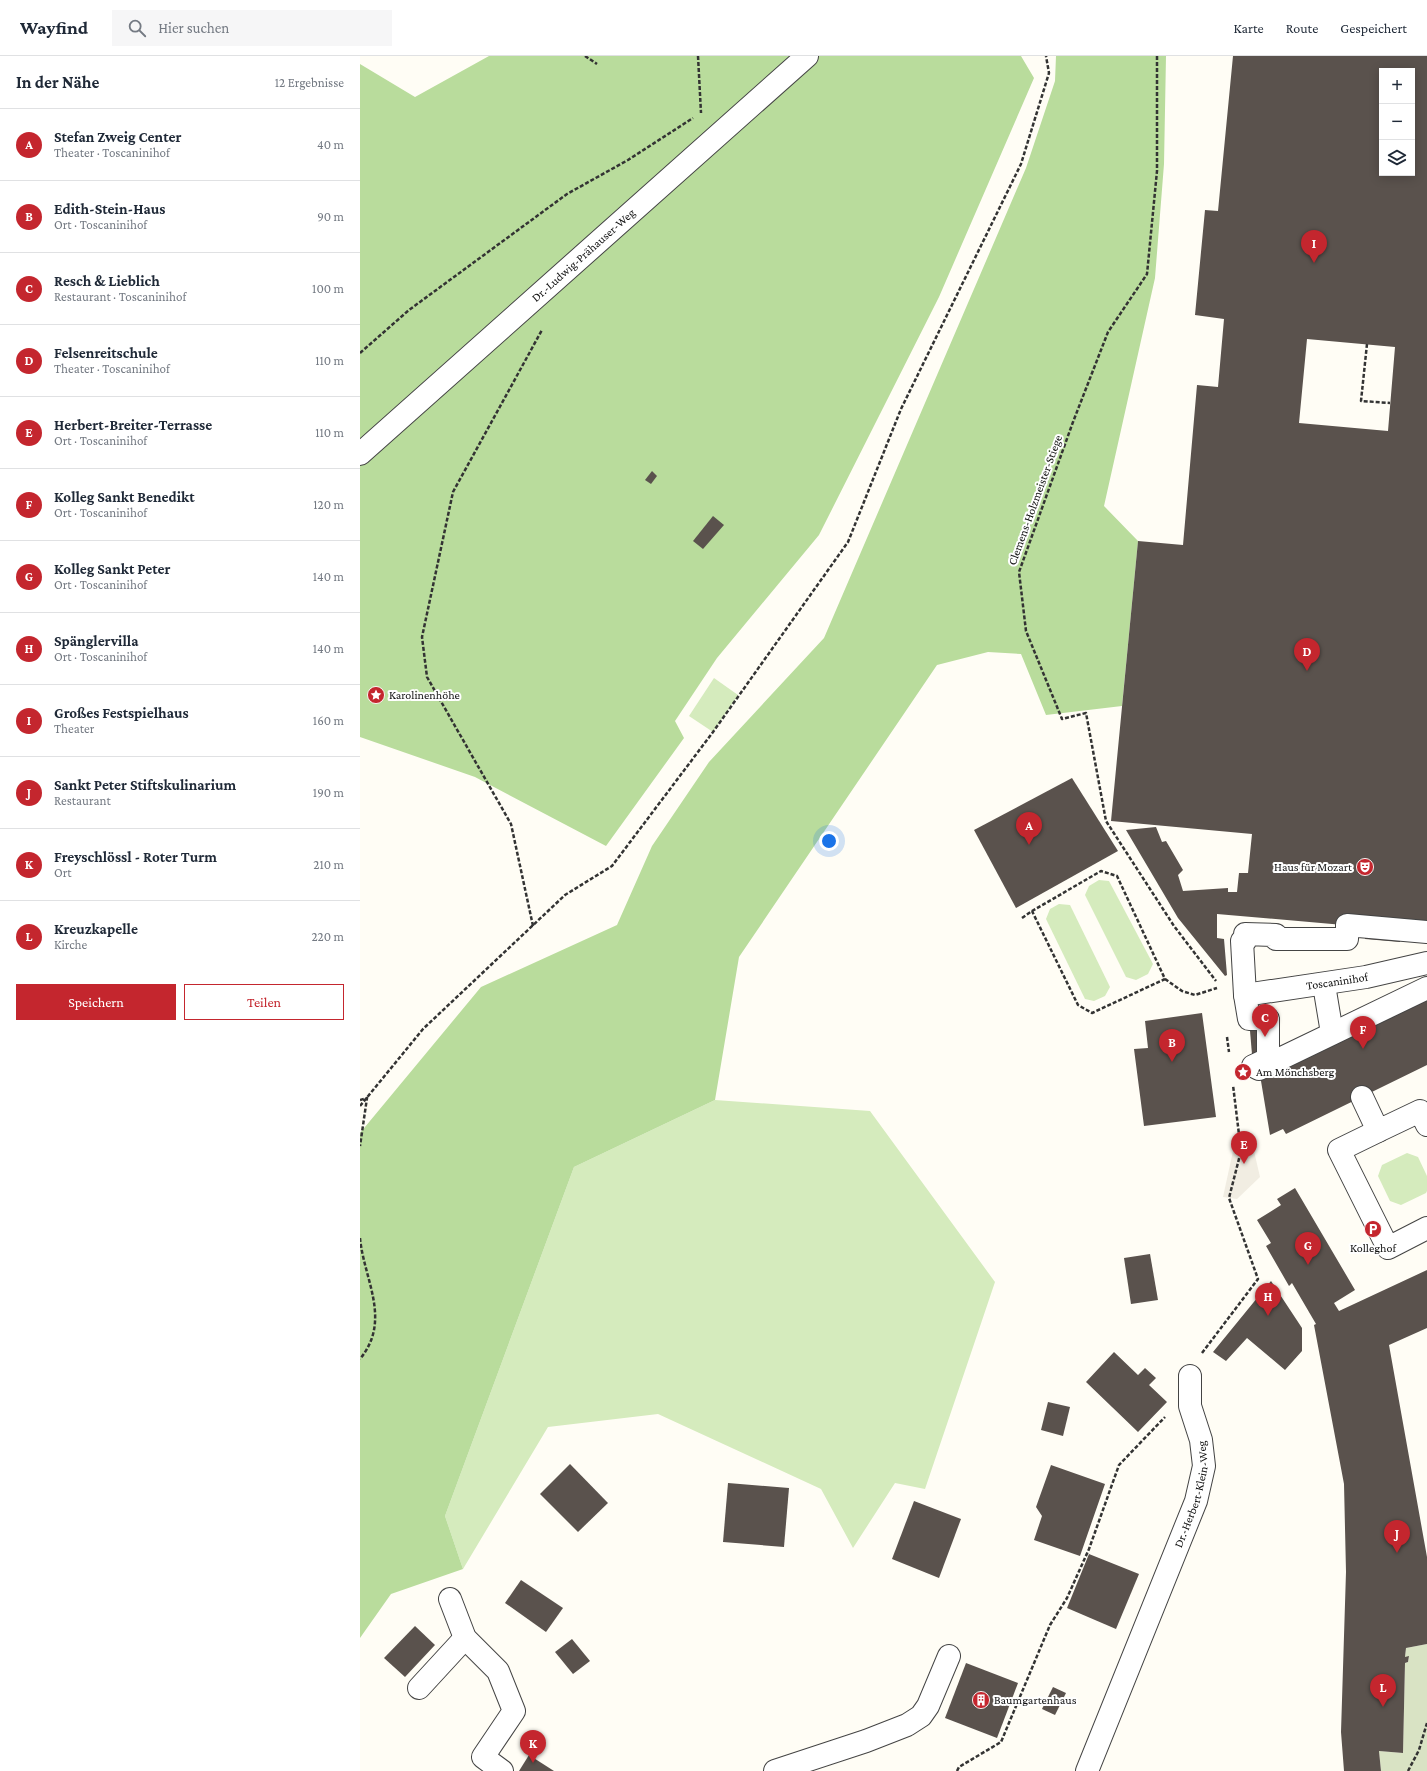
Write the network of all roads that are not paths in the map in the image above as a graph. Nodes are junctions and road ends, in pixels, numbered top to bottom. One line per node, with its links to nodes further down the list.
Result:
1 (807, 56): 2 (street, Dr.-Ludwig-Prähauser-Weg)
2 (360, 454)
3 (1427, 932): 7 (street)
4 (1427, 963): 5 (street, Toscaninihof)
5 (1324, 984): 7 (street, Toscaninihof); 8 (street)
6 (1427, 988): 8 (street)
7 (1245, 995): 8 (street)
8 (1332, 1033)
9 (1362, 1097): 11 (street)
10 (1427, 1125): 11 (street)
11 (1378, 1131): 12 (street)
12 (1427, 1228)
13 (1190, 1376): 20 (street, Dr.-Herbert-Klein-Weg)
14 (450, 1599): 15 (street)
15 (465, 1638): 17 (street); 18 (street)
16 (949, 1656): 19 (street)
17 (420, 1688)
18 (502, 1771)
19 (775, 1771)
20 (1087, 1771)

